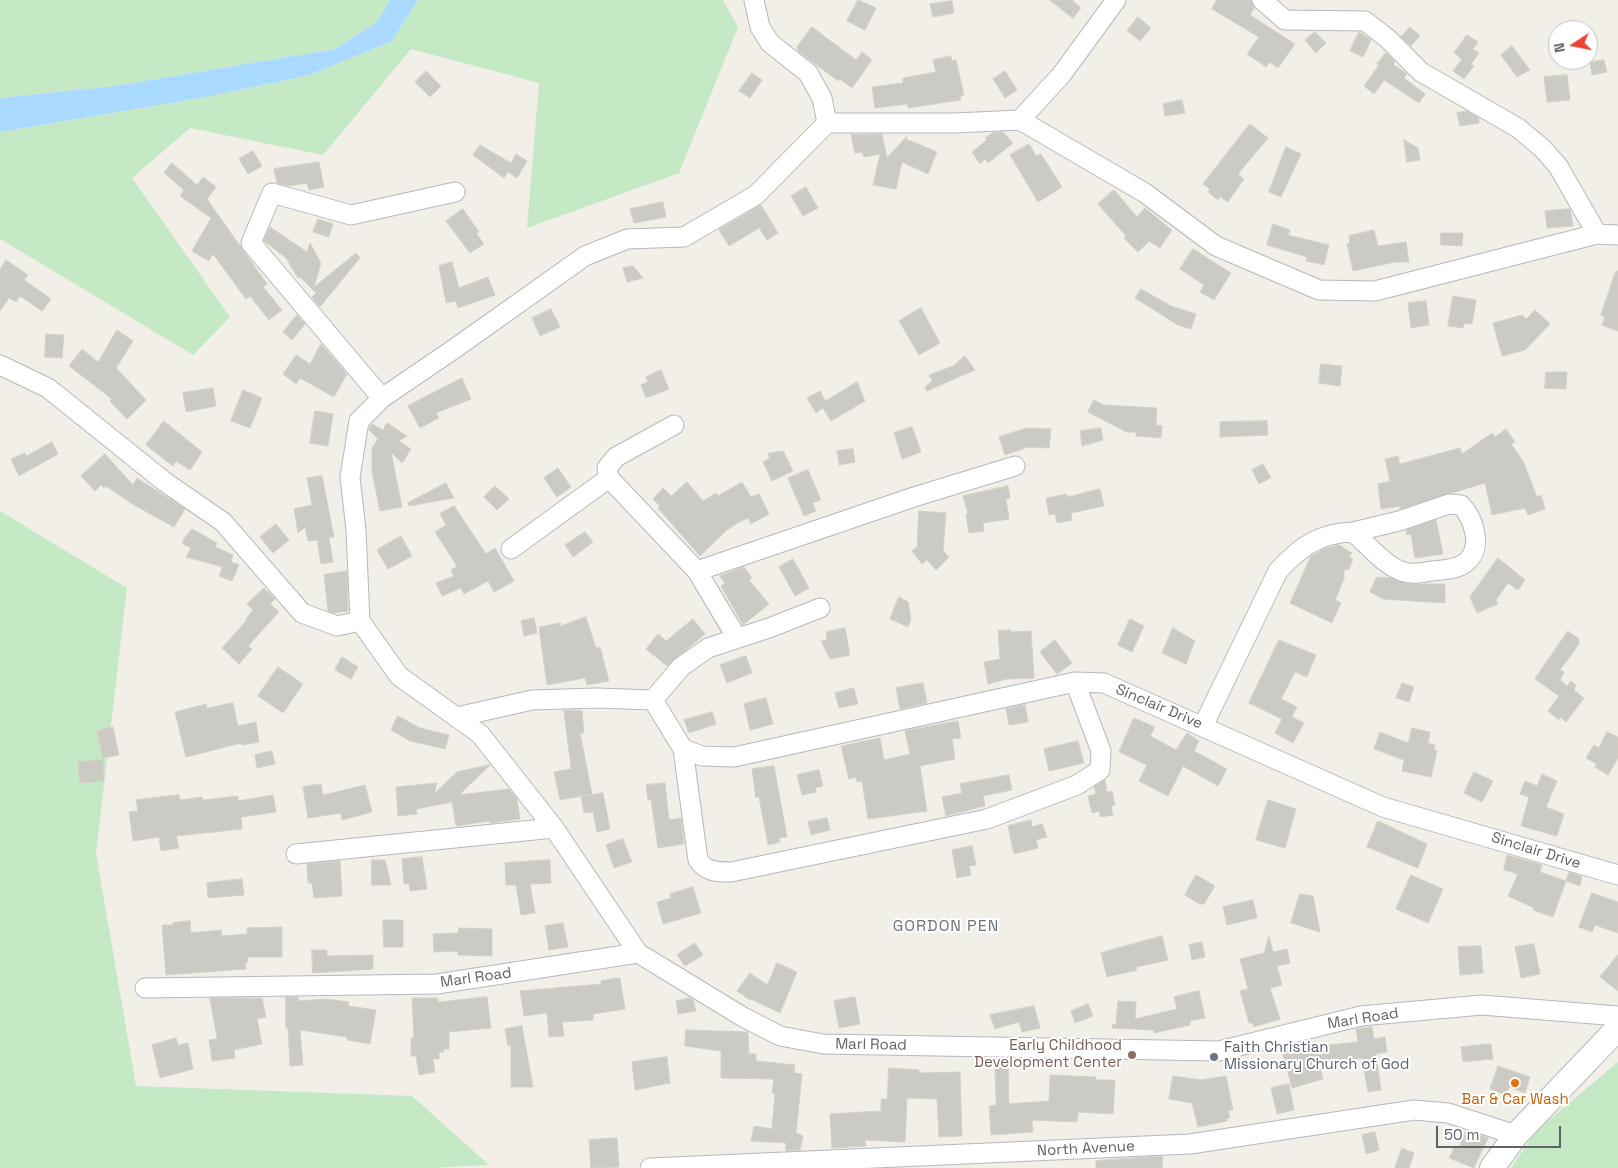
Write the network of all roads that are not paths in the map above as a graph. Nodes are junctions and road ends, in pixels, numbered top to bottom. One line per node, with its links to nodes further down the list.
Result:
1 (754, 0): 5 (street)
2 (1116, 0): 4 (street)
3 (1262, 0): 7 (street)
4 (1020, 120): 5 (street); 7 (street)
5 (827, 123): 10 (street)
6 (455, 192): 10 (street)
7 (1597, 234): 8 (street)
8 (1618, 235)
9 (0, 365): 18 (street)
10 (382, 398): 18 (street)
11 (674, 425): 13 (street)
12 (1015, 466): 16 (street)
13 (609, 478): 15 (street); 16 (street)
14 (1353, 532): 14 (street); 23 (street)
15 (511, 549)
16 (697, 571): 19 (street)
17 (820, 608): 19 (street)
18 (360, 622): 22 (street)
19 (737, 638): 21 (street)
20 (1075, 682): 23 (street, Sinclair Drive); 24 (street, Sinclair Drive); 24 (street)
21 (653, 700): 22 (street); 24 (street)
22 (457, 718): 25 (street)
23 (1203, 726): 27 (street, Sinclair Drive)
24 (683, 749)
25 (554, 828): 26 (street); 28 (street)
26 (296, 854)
27 (1618, 875)
28 (638, 953): 29 (street, Marl Road); 30 (street, Marl Road)
29 (145, 988)
30 (1618, 1016)
31 (1618, 1028): 32 (street)
32 (1516, 1135): 33 (street, North Avenue); 34 (street)
33 (650, 1168)
34 (1492, 1168)

